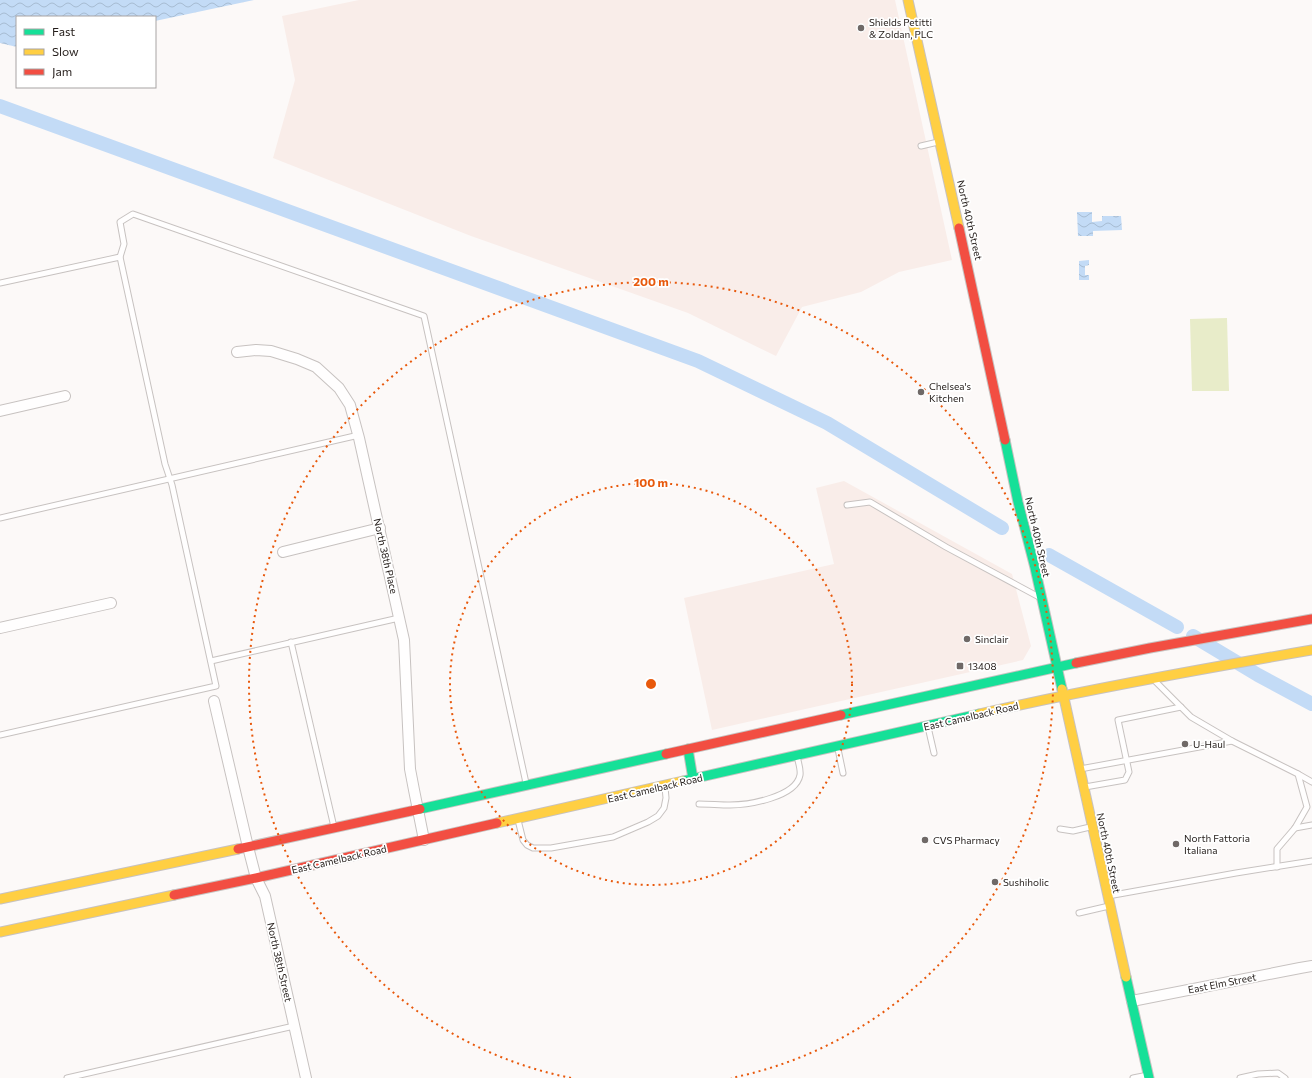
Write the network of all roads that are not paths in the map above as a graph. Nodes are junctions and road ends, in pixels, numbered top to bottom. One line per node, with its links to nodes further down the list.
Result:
1 (908, 0): 2 (main road, North 40th Street)
2 (941, 141): 3 (lane); 15 (main road, North 40th Street)
3 (921, 146)
4 (120, 257): 5 (lane); 10 (lane); 41 (lane)
5 (0, 283)
6 (237, 352): 9 (street, North 38th Place)
7 (65, 396): 8 (street)
8 (0, 411)
9 (359, 435): 10 (lane); 13 (street, North 38th Place)
10 (170, 479): 12 (lane); 22 (lane)
11 (847, 505): 15 (lane)
12 (0, 518)
13 (380, 528): 14 (street); 17 (street, North 38th Place)
14 (283, 552)
15 (1042, 599): 23 (main road, North 40th Street)
16 (111, 603): 19 (street)
17 (399, 618): 20 (lane); 45 (street, North 38th Place)
18 (1312, 619): 23 (main road)
19 (0, 628)
20 (291, 642): 22 (lane); 49 (lane)
21 (1312, 650): 24 (main road, East Camelback Road)
22 (211, 661): 29 (lane)
23 (1056, 667): 25 (main road, North 40th Street); 32 (main road)
24 (1153, 679): 25 (main road, East Camelback Road); 27 (lane)
25 (1063, 696): 28 (main road, East Camelback Road); 36 (main road, North 40th Street)
26 (214, 701): 53 (street)
27 (1181, 707): 30 (lane); 35 (lane)
28 (928, 726): 31 (main road, East Camelback Road); 33 (lane)
29 (0, 735)
30 (1232, 741): 35 (lane); 38 (lane)
31 (837, 746): 34 (main road, East Camelback Road); 37 (lane)
32 (688, 749): 39 (main road); 41 (main road)
33 (934, 753)
34 (797, 756): 39 (main road, East Camelback Road); 44 (lane)
35 (1126, 760): 36 (lane); 43 (lane)
36 (1080, 769): 43 (main road, North 40th Street)
37 (843, 773)
38 (1298, 774): 40 (lane); 50 (lane)
39 (693, 779): 42 (main road, East Camelback Road)
40 (1312, 782)
41 (527, 785): 45 (main road)
42 (664, 786): 46 (main road, East Camelback Road); 46 (lane)
43 (1084, 788): 48 (main road, North 40th Street)
44 (699, 804)
45 (418, 808): 49 (main road); 52 (street, North 38th Place)
46 (518, 819): 52 (main road, East Camelback Road)
47 (1312, 825): 50 (lane)
48 (1092, 827): 51 (lane); 57 (main road, North 40th Street)
49 (334, 828): 53 (main road)
50 (1295, 828): 55 (lane)
51 (1060, 829)
52 (424, 840): 56 (main road, East Camelback Road)
53 (248, 847): 56 (street, North 38th Street); 58 (main road)
54 (1312, 862): 55 (lane)
55 (1277, 867): 57 (lane)
56 (256, 878): 61 (main road, East Camelback Road); 64 (street, North 38th Street)
57 (1107, 896): 59 (main road, North 40th Street)
58 (0, 899)
59 (1110, 906): 60 (lane); 63 (main road, North 40th Street)
60 (1079, 913)
61 (0, 932)
62 (1312, 966): 63 (street, East Elm Street)
63 (1132, 1001): 65 (main road, North 40th Street)
64 (294, 1026): 66 (lane); 67 (street, North 38th Street)
65 (1149, 1076): 68 (lane)
66 (67, 1078)
67 (306, 1078)
68 (1133, 1078)
69 (1240, 1078): 70 (lane)
70 (1285, 1078)

